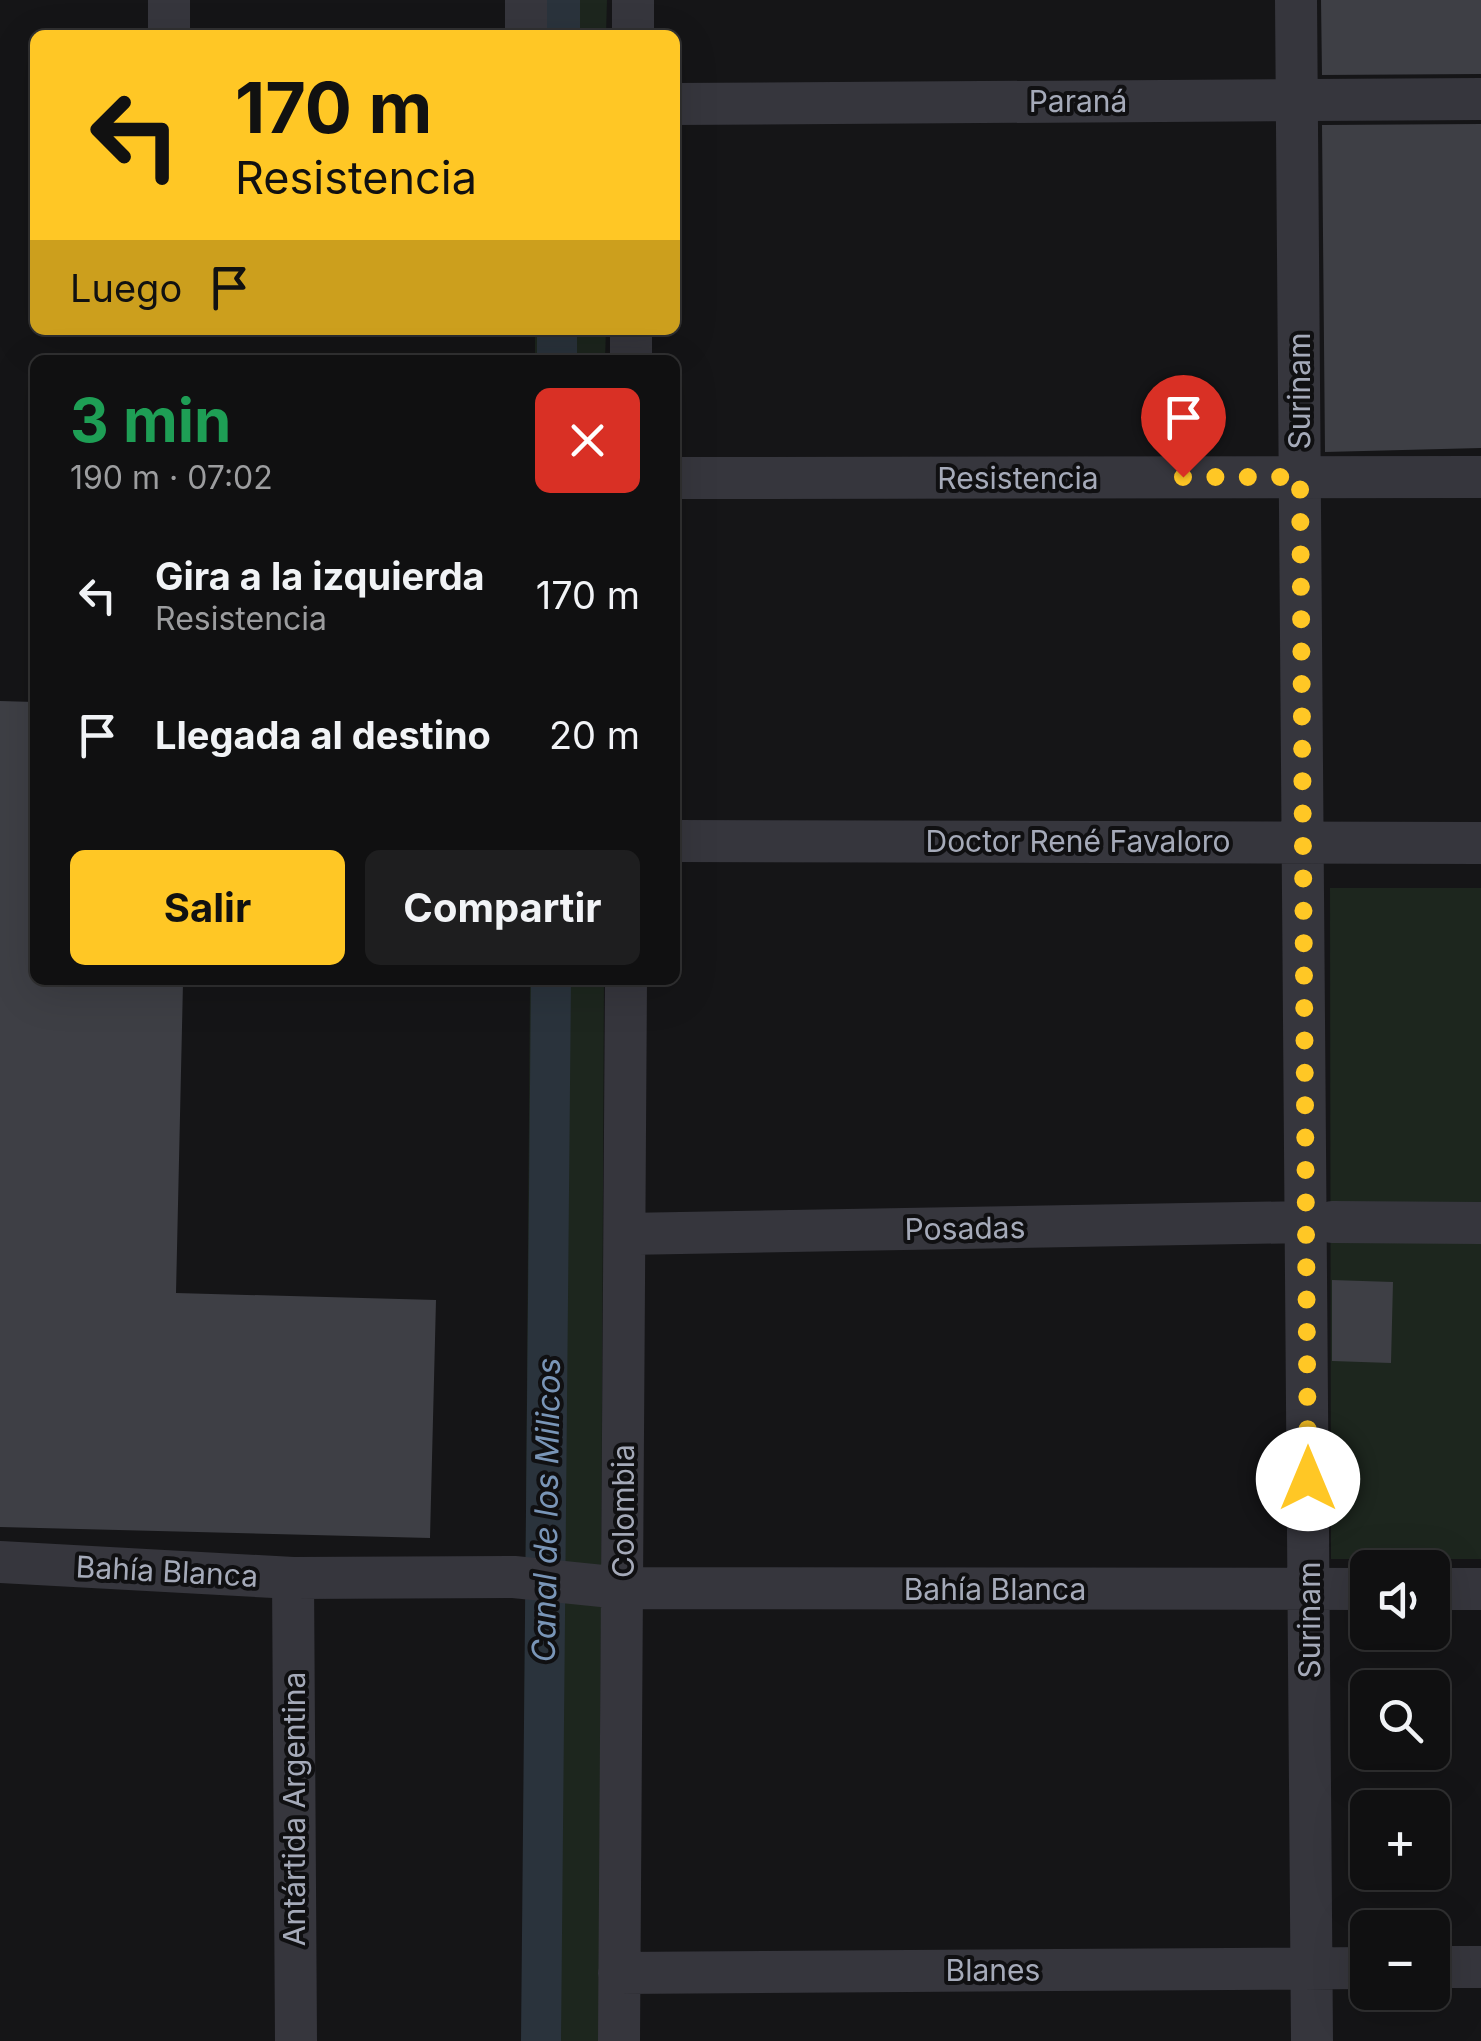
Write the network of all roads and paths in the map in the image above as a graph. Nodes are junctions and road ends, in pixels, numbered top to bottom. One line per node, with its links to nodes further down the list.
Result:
1 (169, 0): 5 (street)
2 (526, 0): 6 (street)
3 (633, 0): 7 (street)
4 (1296, 0): 9 (street, Surinam)
5 (169, 30)
6 (526, 30)
7 (633, 30)
8 (1481, 99): 9 (street, Paraná)
9 (1297, 100): 10 (street, Paraná); 11 (street, Surinam)
10 (680, 104)
11 (1300, 477): 12 (street, Resistencia); 13 (street, Resistencia); 15 (street, Surinam)
12 (1481, 477)
13 (680, 478)
14 (680, 840): 15 (street, Doctor René Favaloro)
15 (1303, 842): 16 (street, Doctor René Favaloro); 18 (street, Surinam)
16 (1481, 843)
17 (626, 985): 20 (street, Colombia)
18 (1319, 1222): 19 (street, Posadas); 20 (street, Posadas); 24 (street, Surinam)
19 (1481, 1223)
20 (625, 1234): 23 (street, Colombia)
21 (0, 1562): 22 (street, Bahía Blanca)
22 (293, 1578): 23 (street, Bahía Blanca); 33 (street, Antártida Argentina)
23 (622, 1588): 24 (street, Bahía Blanca); 32 (street, Colombia)
24 (1308, 1589): 25 (street, Bahía Blanca); 30 (street, Surinam)
25 (1350, 1589)
26 (1450, 1589): 27 (street)
27 (1481, 1589)
28 (1450, 1967): 29 (street)
29 (1481, 1967)
30 (1311, 1968): 31 (street, Blanes); 32 (street, Blanes); 35 (street, Surinam)
31 (1350, 1968)
32 (619, 1973): 34 (street, Colombia)
33 (296, 2041)
34 (619, 2041)
35 (1312, 2041)

